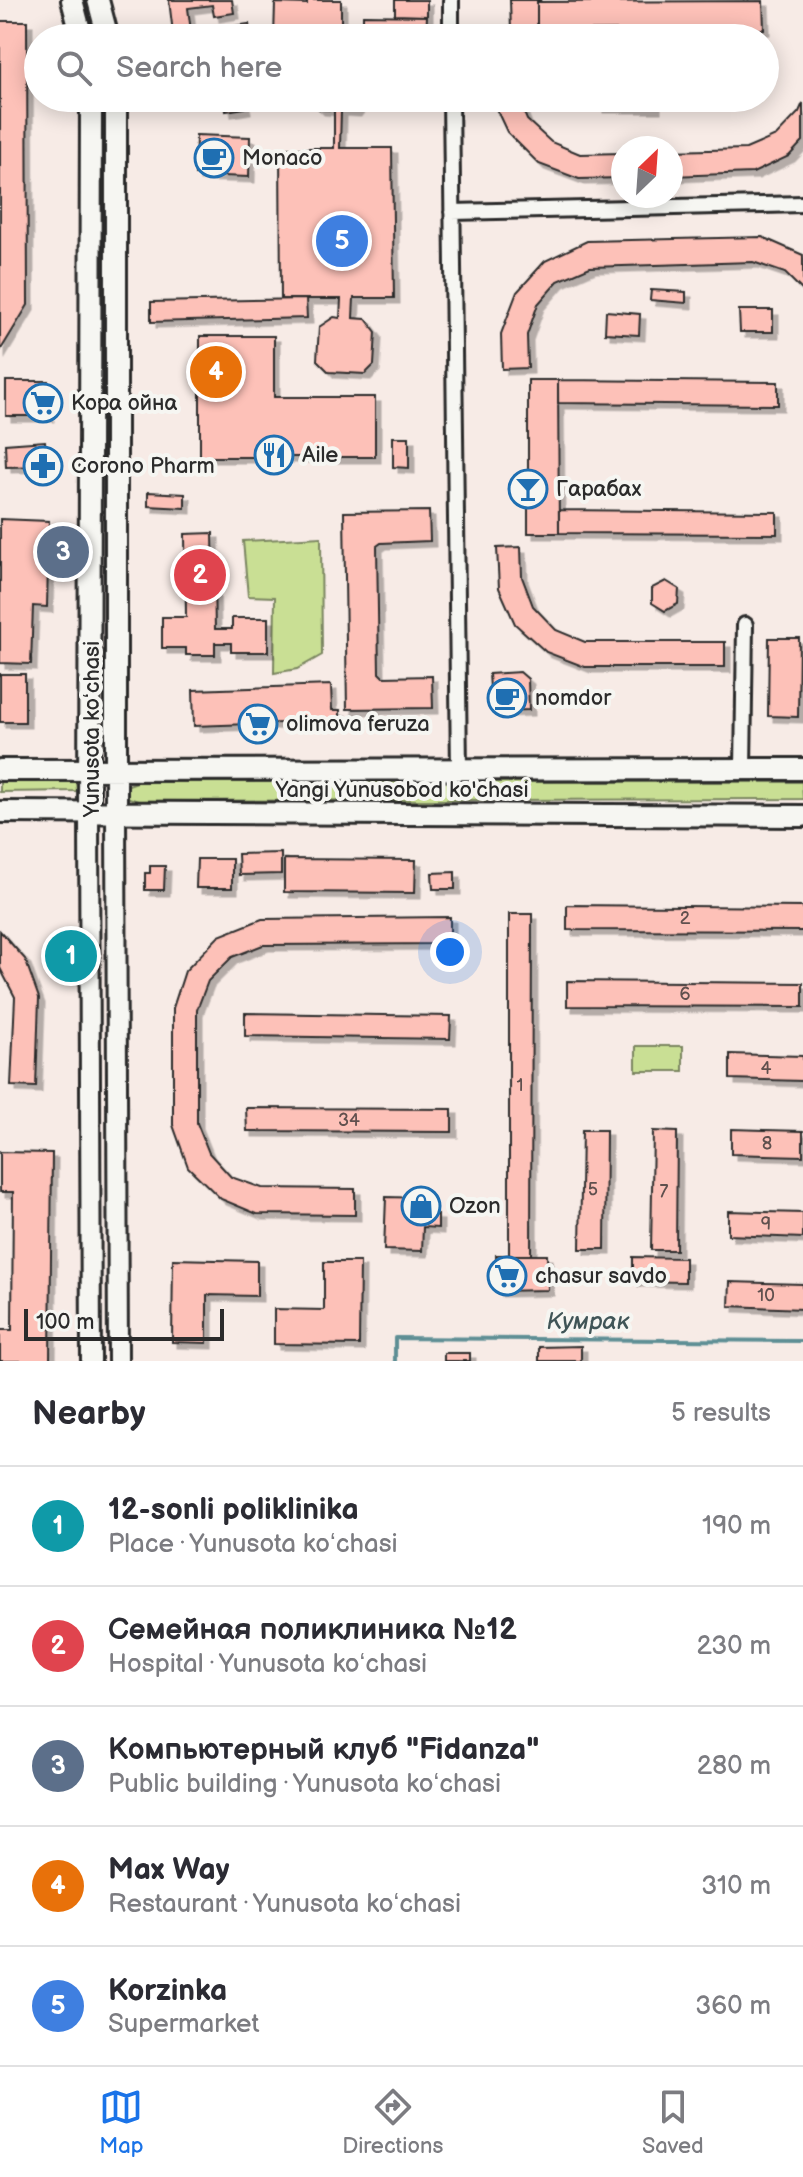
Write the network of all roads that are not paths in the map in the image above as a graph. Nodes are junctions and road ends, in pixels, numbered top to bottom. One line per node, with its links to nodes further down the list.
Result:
1 (72, 0): 4 (main road)
2 (98, 0): 5 (main road)
3 (451, 0): 6 (street)
4 (78, 24)
5 (104, 24)
6 (451, 24)
7 (91, 112): 16 (main road, Yunusota koʻchasi)
8 (116, 112): 17 (main road, Yunusota koʻchasi)
9 (451, 112): 11 (street)
10 (803, 204): 11 (street)
11 (452, 212): 18 (street)
12 (745, 625): 13 (street)
13 (743, 769): 14 (main road, Yangi Yunusobod ko'chasi); 18 (main road, Yangi Yunusobod ko'chasi)
14 (803, 769)
15 (0, 770): 16 (main road, Yangi Yunusobod ko'chasi)
16 (90, 770): 17 (main road, Yangi Yunusobod ko'chasi); 20 (main road, Yunusota koʻchasi)
17 (116, 770): 18 (main road, Yangi Yunusobod ko'chasi); 21 (main road, Yunusota koʻchasi)
18 (459, 770)
19 (0, 812): 20 (main road, Yangi Yunusobod ko'chasi)
20 (89, 813): 21 (main road, Yangi Yunusobod ko'chasi); 23 (street, Yunusota koʻchasi)
21 (116, 813): 22 (main road, Yangi Yunusobod ko'chasi); 24 (street, Yunusota koʻchasi)
22 (803, 816)
23 (91, 1361)
24 (118, 1361)

